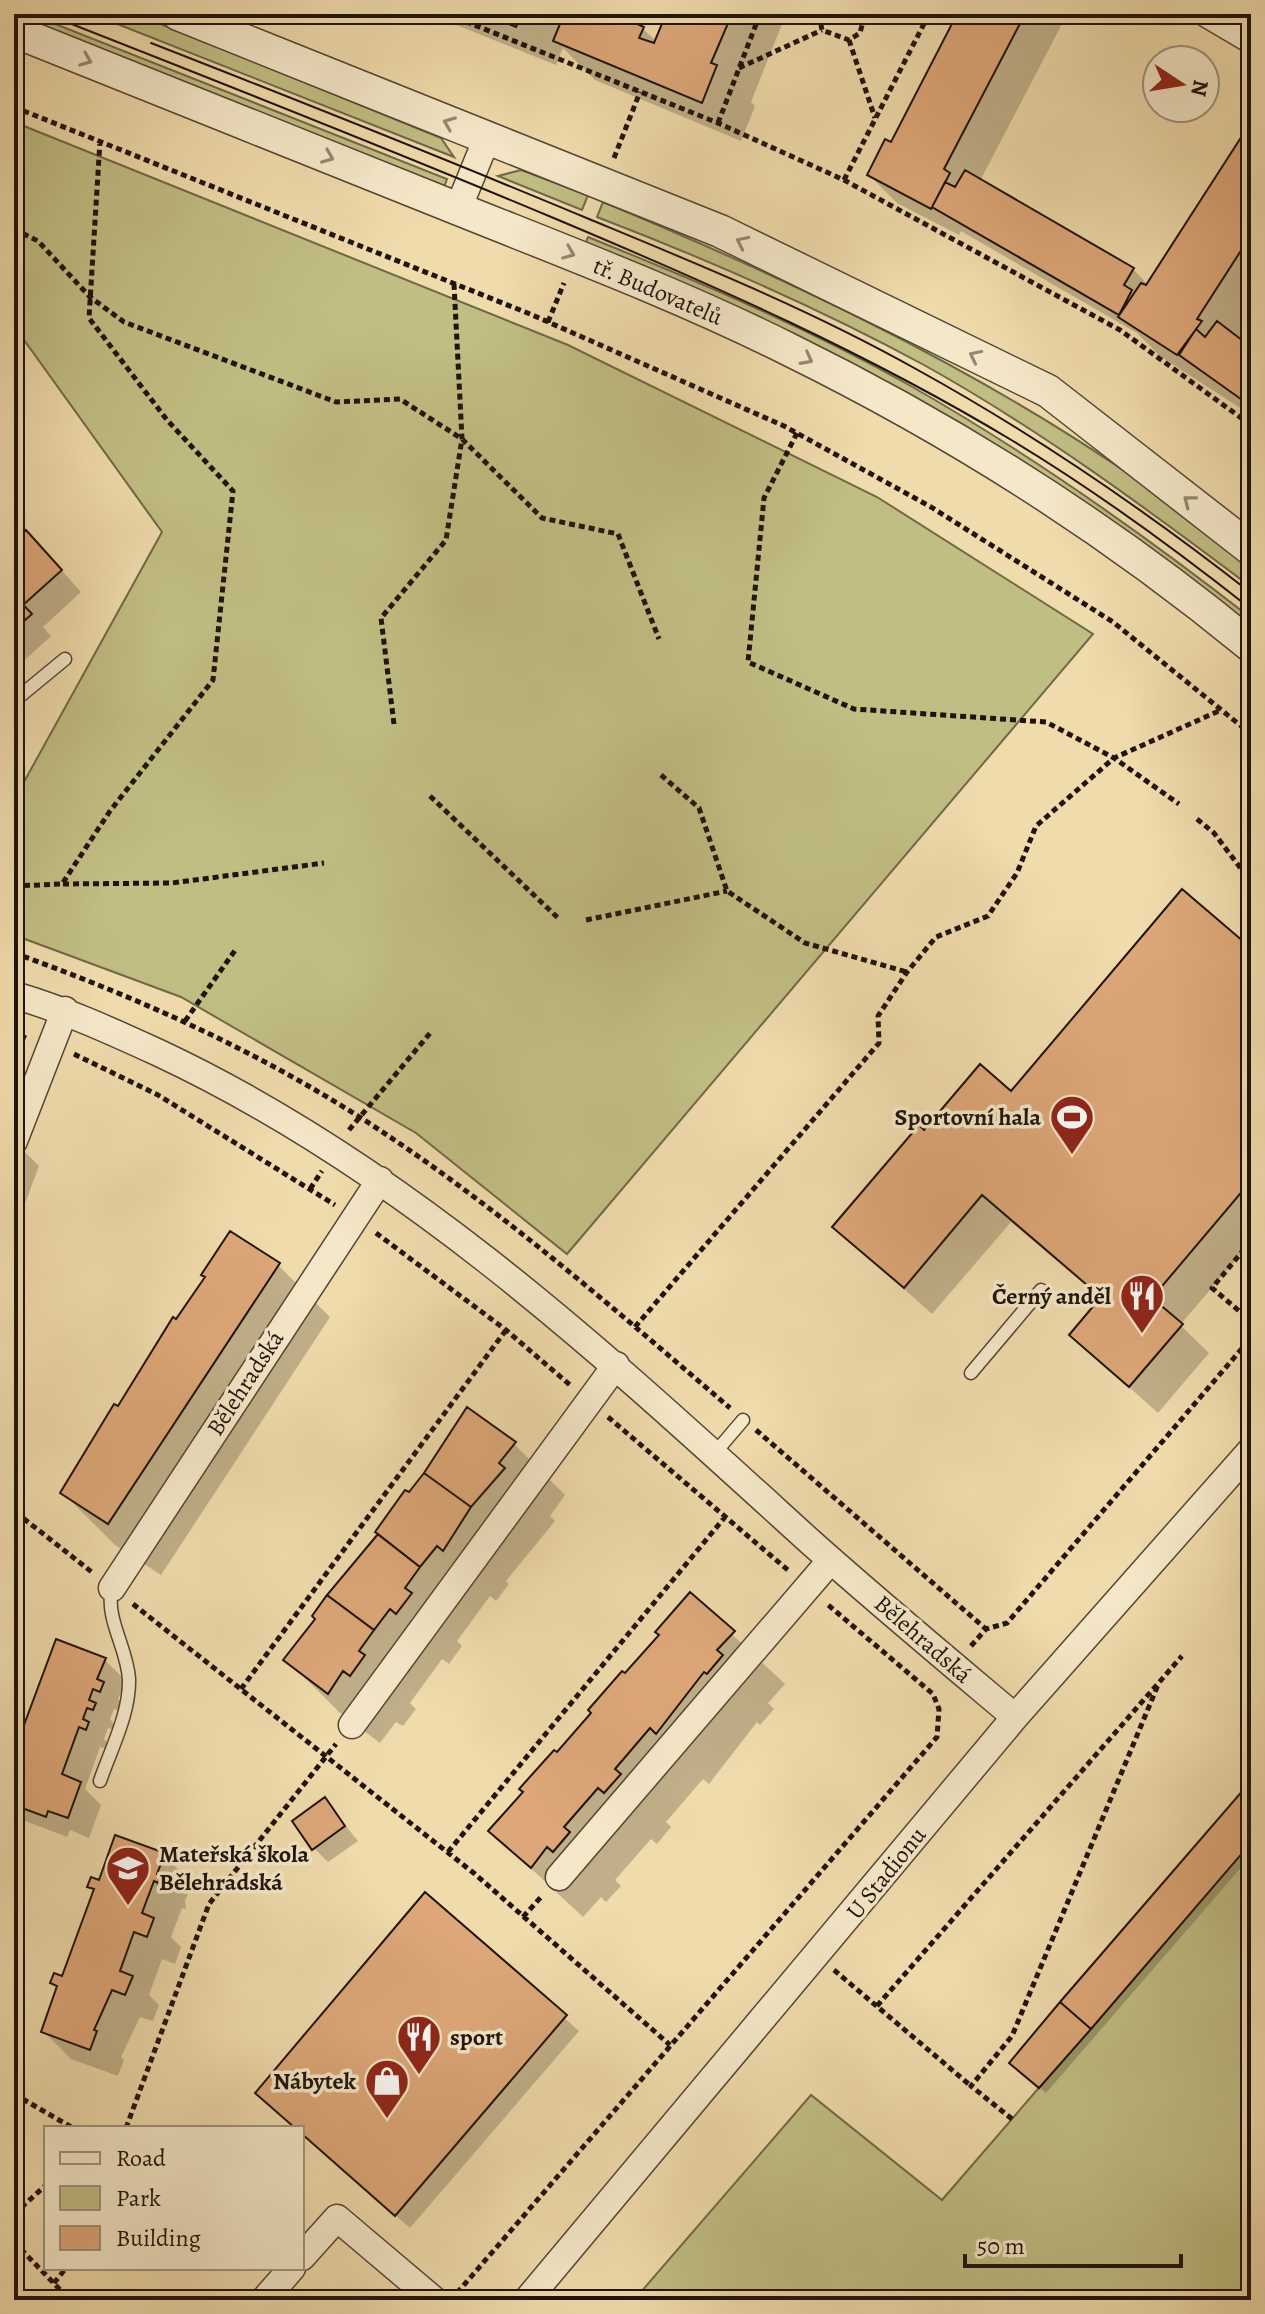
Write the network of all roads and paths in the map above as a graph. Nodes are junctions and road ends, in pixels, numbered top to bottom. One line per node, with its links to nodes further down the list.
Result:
1 (178, 14): 16 (street, one-way to 1)
2 (447, 14): 15 (path)
3 (760, 14): 12 (path)
4 (819, 14): 8 (path)
5 (865, 14): 10 (path)
6 (929, 14): 14 (path)
7 (1207, 14): 11 (street)
8 (822, 30): 10 (path); 12 (path)
9 (14, 31): 19 (street, tř. Budovatelů, one-way to 19)
10 (849, 40): 14 (path)
11 (1251, 40)
12 (739, 68): 15 (path)
13 (14, 107): 17 (path)
14 (875, 118): 18 (path)
15 (718, 123): 18 (path)
16 (487, 138): 19 (street); 26 (street, one-way to 16)
17 (100, 141): 21 (path); 22 (path)
18 (844, 180): 23 (path)
19 (458, 209): 28 (street, tř. Budovatelů, one-way to 28)
20 (14, 229): 22 (path)
21 (454, 284): 24 (path); 25 (path)
22 (90, 297): 25 (path); 41 (path)
23 (1251, 425)
24 (797, 433): 31 (path); 34 (path)
25 (462, 439): 27 (path); 32 (path)
26 (1251, 549)
27 (659, 639)
28 (1251, 646)
29 (65, 659): 30 (lane)
30 (14, 701)
31 (1221, 710): 33 (path); 34 (path)
32 (394, 724)
33 (1251, 734)
34 (1114, 758): 37 (path); 47 (path)
35 (661, 775): 43 (path)
36 (430, 796): 44 (path)
37 (1179, 804)
38 (1197, 819): 40 (path)
39 (324, 863): 41 (path)
40 (1251, 882)
41 (62, 884): 42 (path)
42 (14, 886)
43 (727, 891): 45 (path); 47 (path)
44 (558, 918)
45 (586, 920)
46 (236, 949): 50 (path)
47 (907, 972): 61 (path)
48 (14, 995): 49 (street, Bělehradská)
49 (65, 1010): 53 (street); 56 (street, Bělehradská)
50 (185, 1021)
51 (431, 1032): 54 (path)
52 (14, 1033): 53 (path)
53 (51, 1046): 55 (street); 57 (path)
54 (358, 1116)
55 (14, 1141)
56 (380, 1180): 57 (street, Bělehradská); 64 (street, Bělehradská)
57 (353, 1216): 62 (path); 74 (street, Bělehradská)
58 (1251, 1241): 60 (path)
59 (1041, 1290): 65 (lane)
60 (1251, 1321)
61 (635, 1327)
62 (506, 1330): 66 (path); 78 (path)
63 (1251, 1338): 75 (path)
64 (616, 1365): 66 (street); 69 (street, Bělehradská)
65 (971, 1373)
66 (589, 1401): 71 (path); 80 (street)
67 (743, 1420): 69 (lane)
68 (1251, 1450): 79 (street, U Stadionu)
69 (714, 1454): 72 (street, Bělehradská)
70 (14, 1516): 74 (path)
71 (725, 1517): 73 (path); 83 (path)
72 (831, 1560): 73 (street); 79 (street, Bělehradská)
73 (808, 1587): 84 (street); 87 (path)
74 (112, 1588): 78 (path); 82 (lane)
75 (986, 1629)
76 (1182, 1656): 77 (path)
77 (1158, 1685): 86 (path); 88 (path)
78 (241, 1689): 81 (path)
79 (1015, 1717): 85 (street, U Stadionu)
80 (352, 1725)
81 (326, 1756): 83 (path); 92 (path)
82 (100, 1781)
83 (448, 1852): 87 (path)
84 (559, 1877)
85 (818, 1957): 86 (path); 104 (street, U Stadionu)
86 (877, 2006): 88 (path)
87 (670, 2045): 103 (path)
88 (971, 2086): 90 (path)
89 (14, 2094): 91 (path)
90 (1012, 2119)
91 (70, 2126)
92 (127, 2126)
93 (44, 2187): 94 (path)
94 (14, 2214)
95 (14, 2242): 99 (path)
96 (304, 2255): 102 (street)
97 (64, 2270): 99 (path)
98 (290, 2270): 101 (street)
99 (54, 2283): 100 (path)
100 (70, 2300)
101 (264, 2300)
102 (434, 2300)
103 (451, 2300)
104 (527, 2300)

